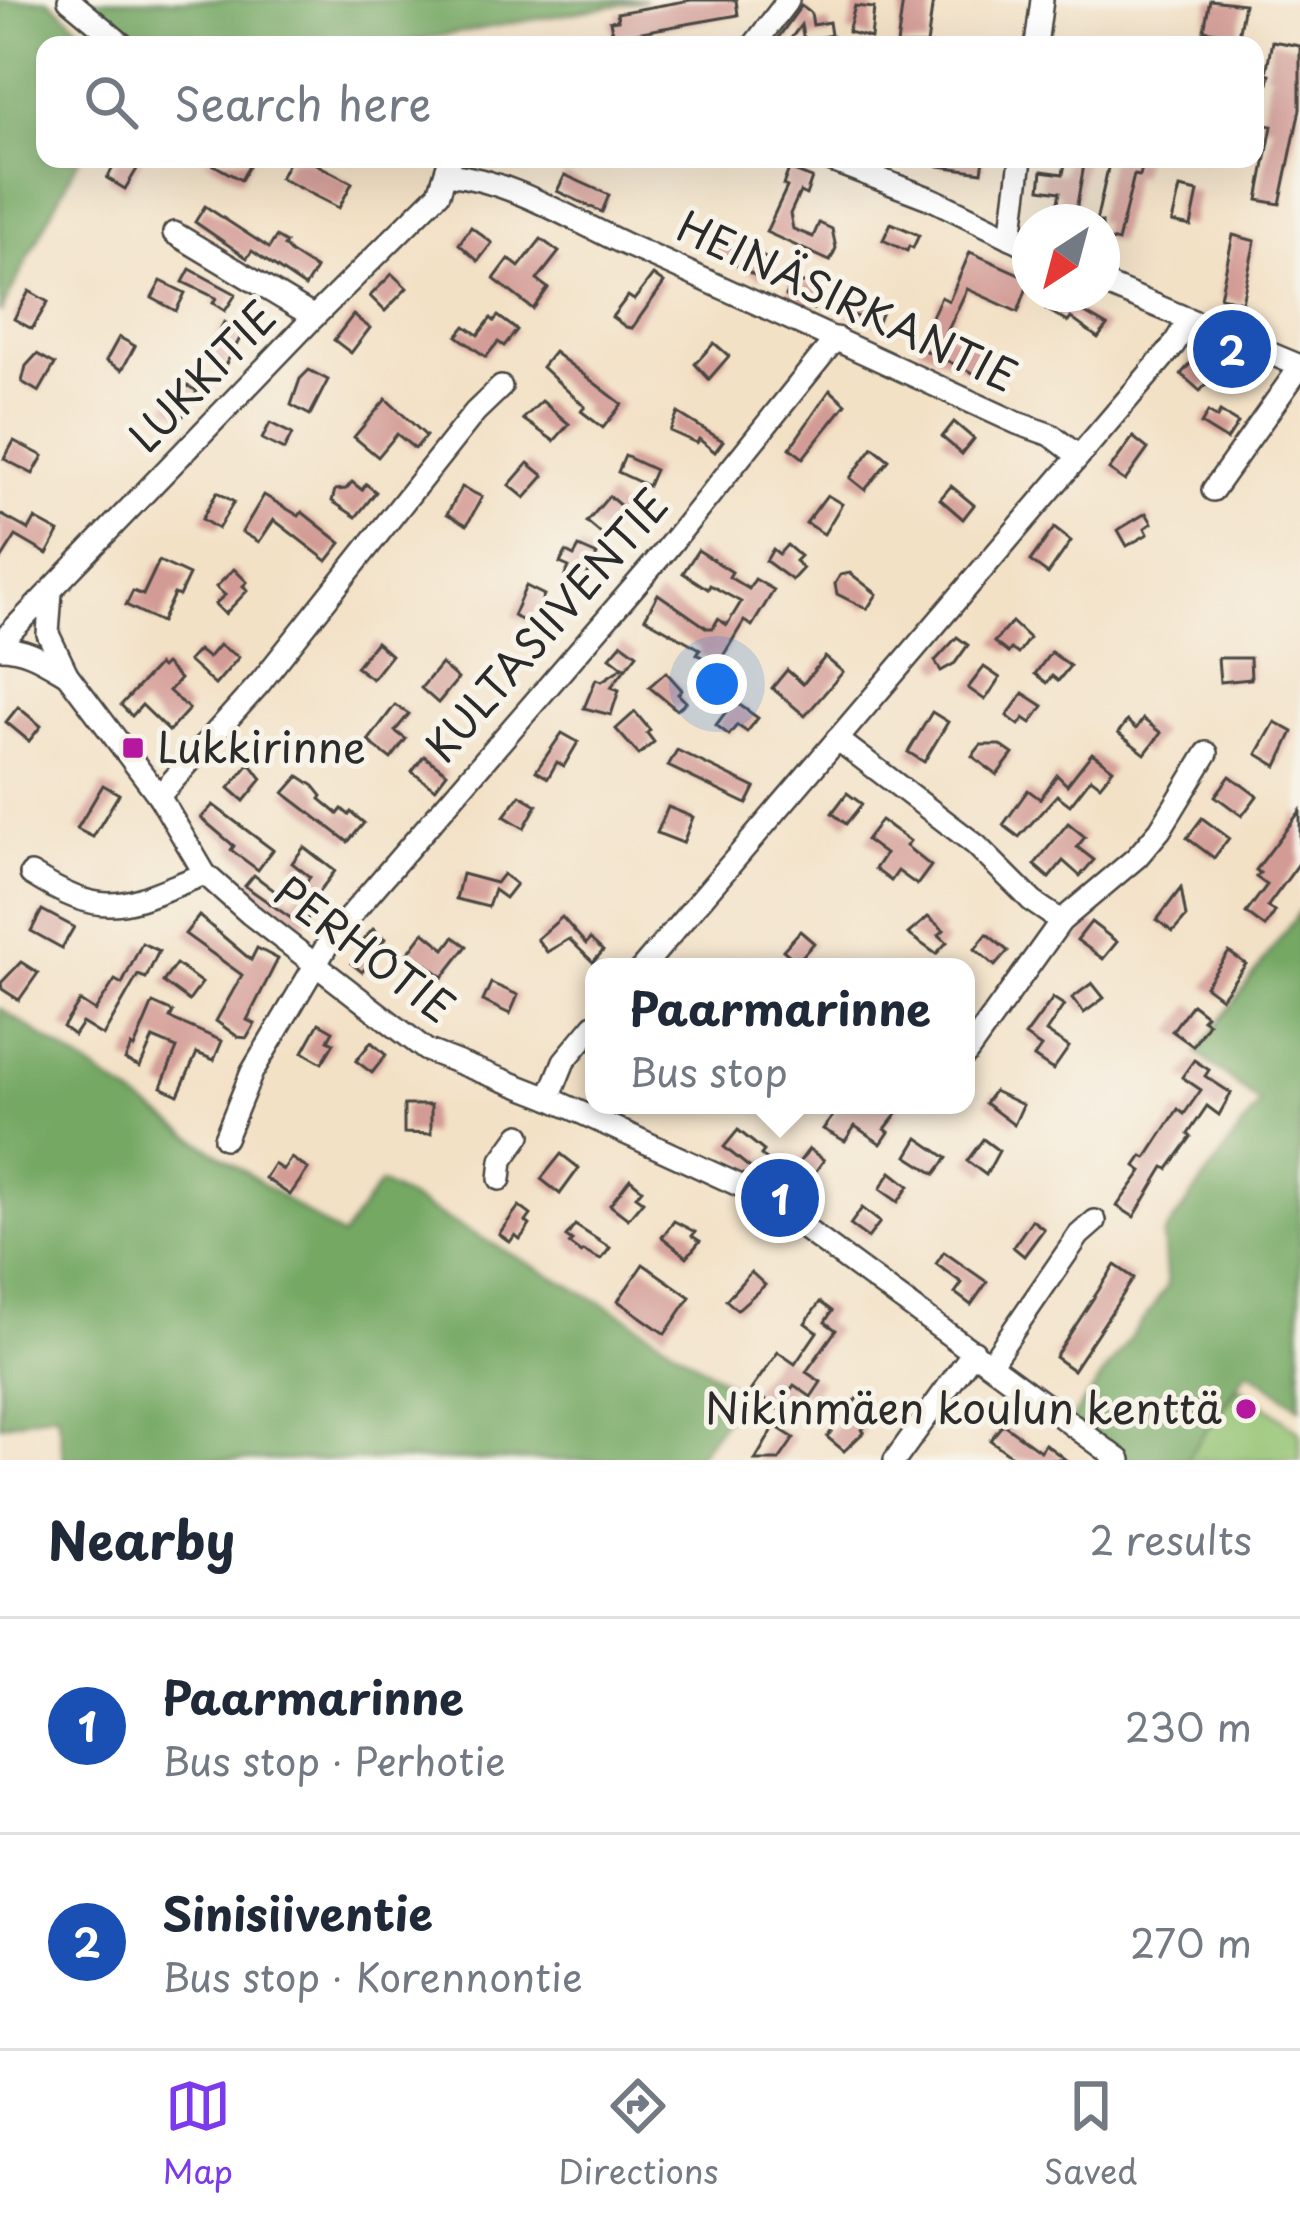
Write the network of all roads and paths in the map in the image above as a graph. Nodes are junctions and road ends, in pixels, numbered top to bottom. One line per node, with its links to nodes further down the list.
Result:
1 (69, 0): 4 (street)
2 (788, 0): 5 (street)
3 (1042, 0): 6 (street)
4 (112, 36)
5 (761, 36)
6 (1037, 36)
7 (447, 168): 15 (street, LUKKITIE)
8 (453, 168): 17 (street, HEINÄSIRKANTIE)
9 (850, 168): 13 (street)
10 (1021, 168): 11 (street)
11 (1020, 204)
12 (174, 233): 15 (street)
13 (1012, 238)
14 (1120, 291): 16 (street)
15 (314, 317): 22 (street, LUKKITIE)
16 (1188, 322): 18 (street); 20 (street)
17 (836, 338): 20 (street, HEINÄSIRKANTIE); 32 (street, KULTASIIVENTIE)
18 (1300, 366): 21 (street)
19 (501, 387): 27 (street)
20 (1076, 455): 25 (street)
21 (1213, 490)
22 (51, 592): 23 (street, LUKKITIE); 24 (street, PERHOTIE)
23 (0, 646): 24 (street, PERHOTIE)
24 (67, 674): 27 (street, PERHOTIE)
25 (837, 739): 30 (street); 31 (street)
26 (1207, 753): 30 (street)
27 (159, 796): 29 (street, PERHOTIE)
28 (31, 874): 29 (street)
29 (206, 874): 32 (street, PERHOTIE)
30 (1060, 921): 34 (street)
31 (651, 958)
32 (314, 963): 35 (street, PERHOTIE); 37 (street, KULTASIIVENTIE)
33 (585, 1036): 35 (street)
34 (975, 1041)
35 (549, 1098): 40 (street, PERHOTIE)
36 (520, 1135): 38 (street)
37 (225, 1138)
38 (500, 1179)
39 (1095, 1221): 40 (street)
40 (983, 1357): 41 (street); 42 (street, PERHOTIE)
41 (895, 1460)
42 (1120, 1460)

